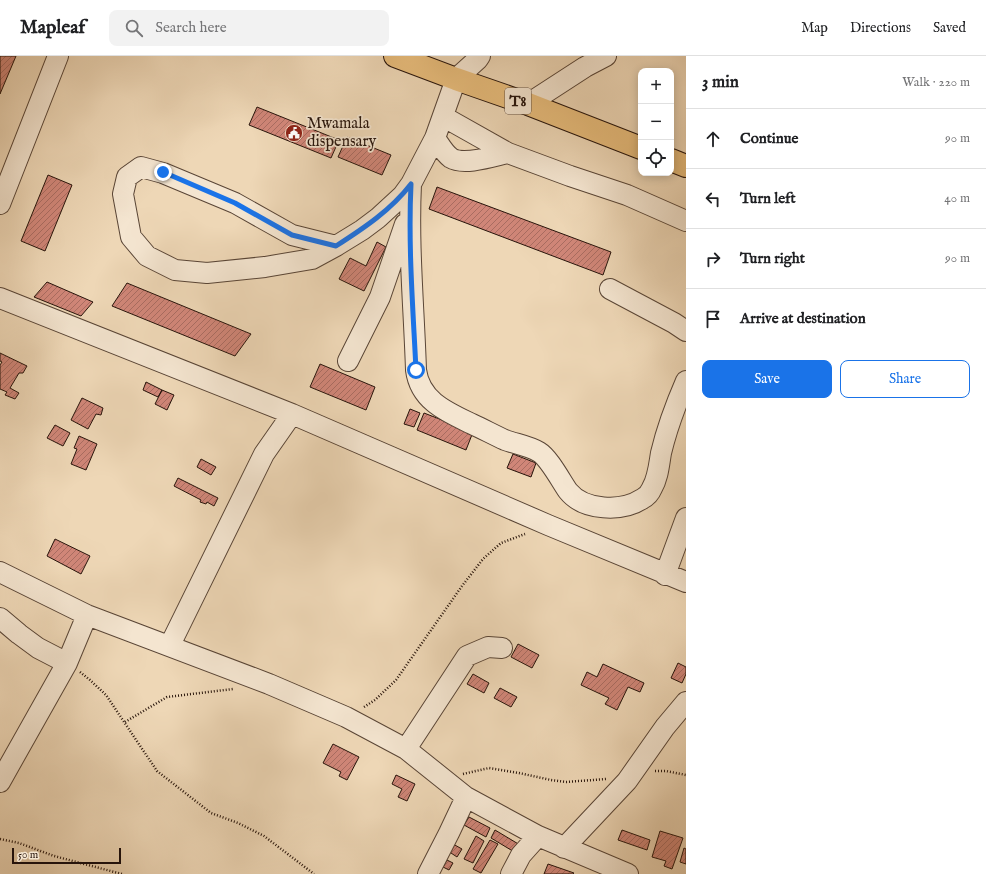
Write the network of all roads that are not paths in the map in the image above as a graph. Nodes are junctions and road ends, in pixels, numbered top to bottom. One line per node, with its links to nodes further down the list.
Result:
1 (58, 56): 14 (street)
2 (394, 56): 5 (highway, T8)
3 (480, 56): 5 (street)
4 (606, 56): 6 (street)
5 (456, 79): 6 (highway, T8); 7 (street)
6 (528, 104): 9 (highway, T8)
7 (444, 117): 8 (street); 10 (street)
8 (436, 138): 10 (street); 13 (street)
9 (638, 147)
10 (508, 152): 16 (street)
11 (674, 161): 12 (highway)
12 (686, 166)
13 (411, 184): 15 (street); 17 (street)
14 (0, 204)
15 (410, 210): 21 (street); 22 (street)
16 (686, 221)
17 (336, 246): 17 (street)
18 (610, 289): 20 (street)
19 (0, 298): 23 (street)
20 (686, 331)
21 (348, 361)
22 (686, 381)
23 (292, 414): 26 (street); 30 (street)
24 (686, 518): 26 (street)
25 (0, 572): 28 (street)
26 (665, 575): 27 (street)
27 (686, 582)
28 (87, 615): 30 (street); 32 (street)
29 (0, 618): 32 (street)
30 (170, 646): 34 (street)
31 (502, 648): 34 (street)
32 (67, 663): 35 (street)
33 (686, 702): 38 (street)
34 (406, 749): 36 (street)
35 (0, 782)
36 (466, 796): 37 (street); 39 (street)
37 (538, 836): 38 (street); 40 (street)
38 (564, 848): 41 (street)
39 (428, 874)
40 (511, 874)
41 (628, 874)

